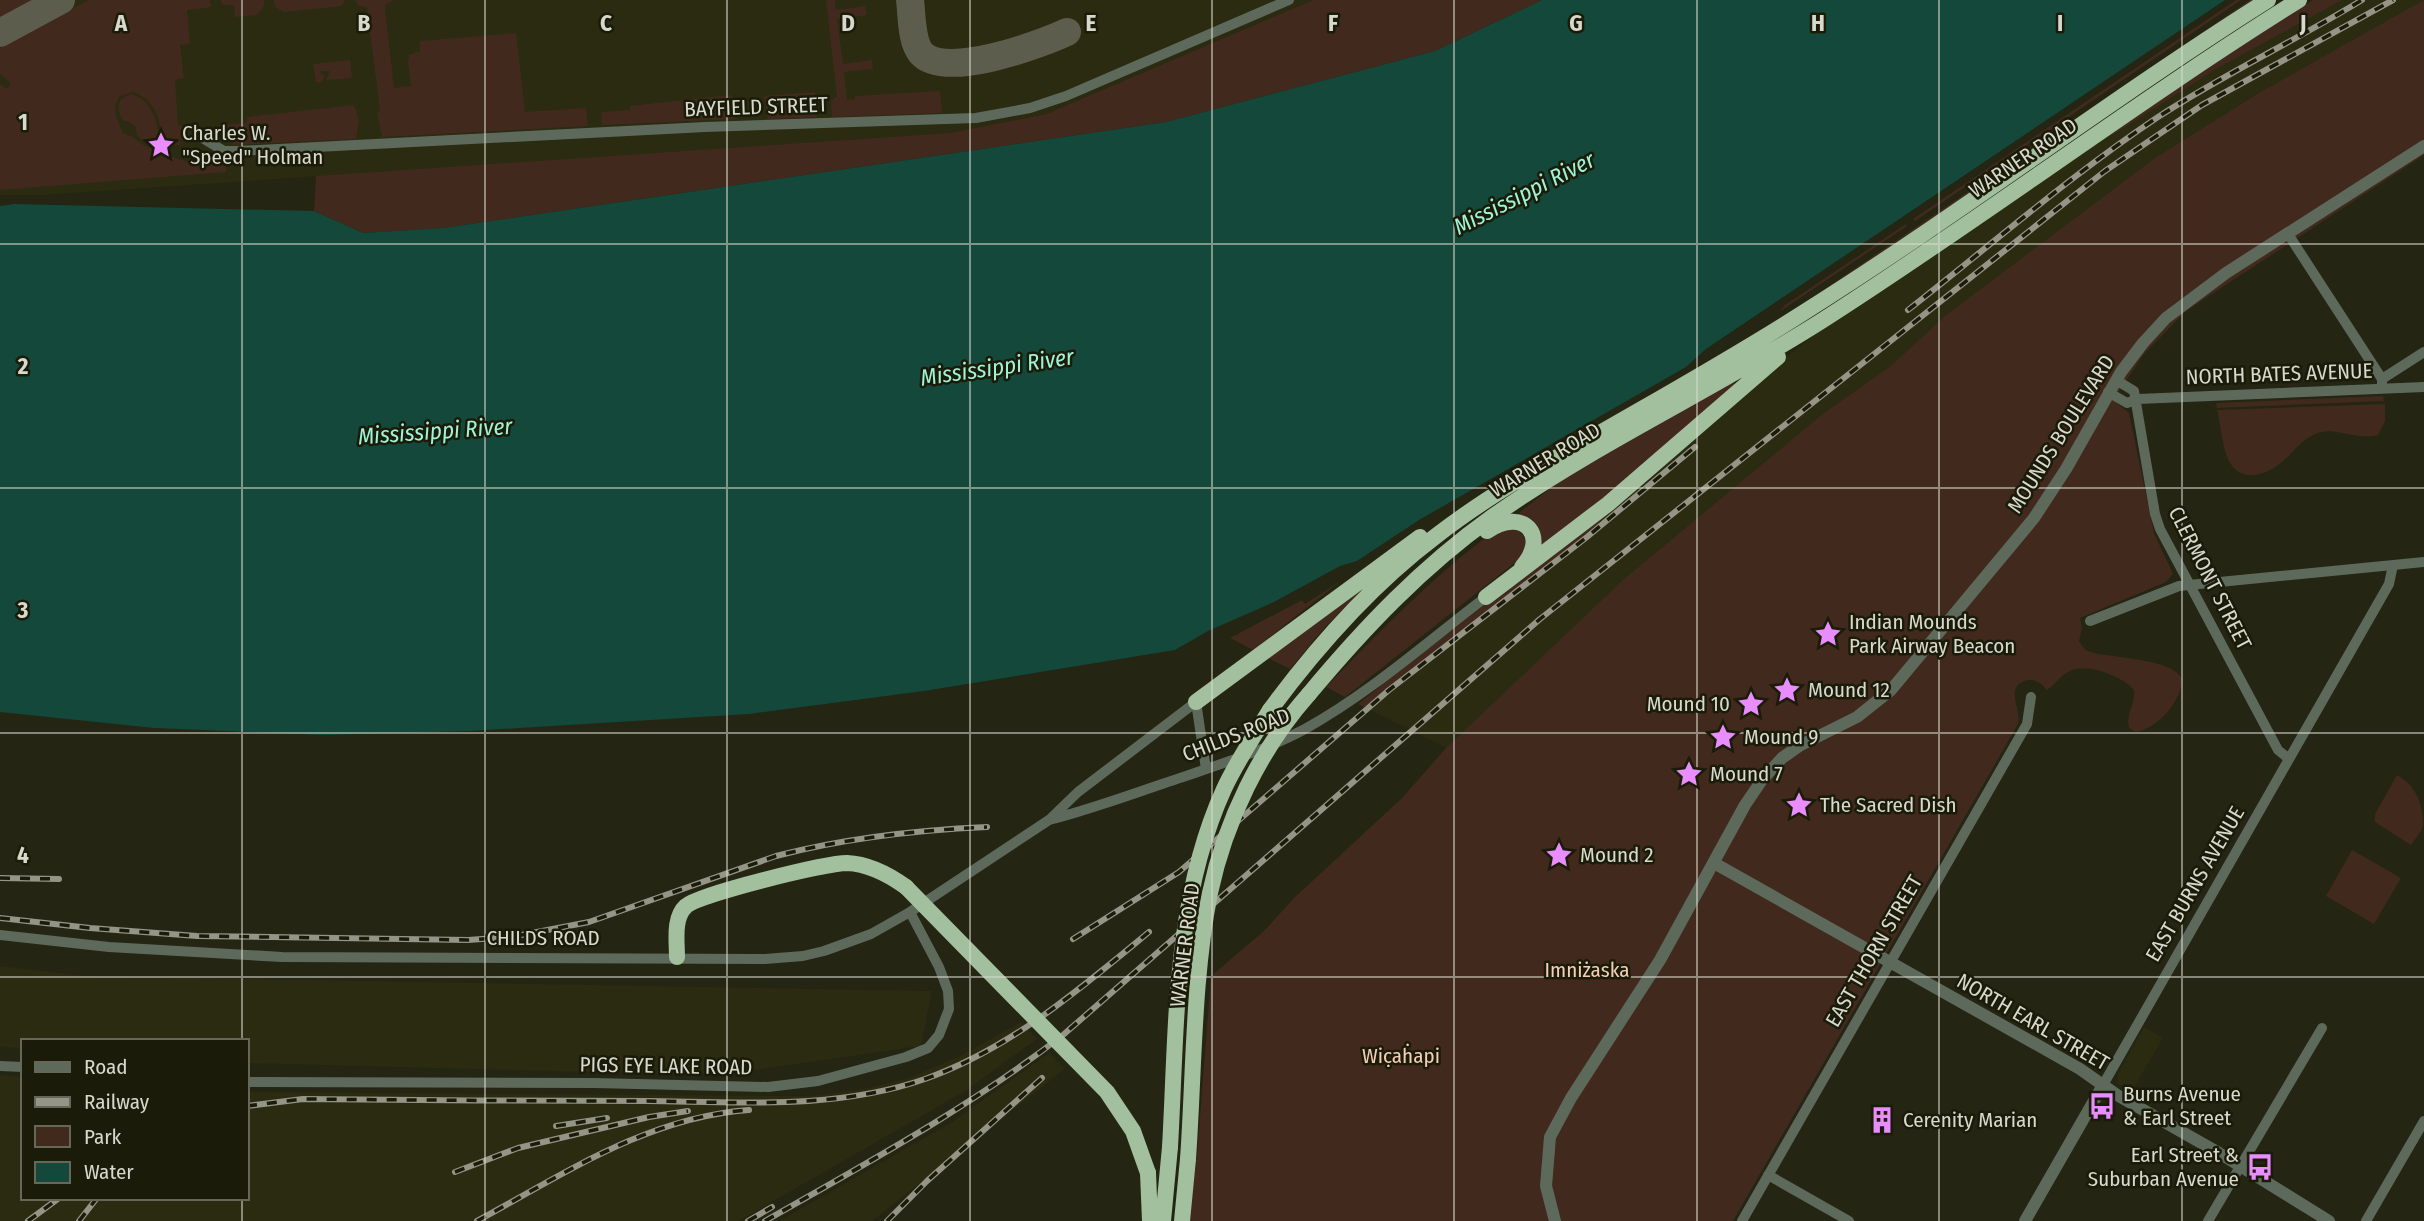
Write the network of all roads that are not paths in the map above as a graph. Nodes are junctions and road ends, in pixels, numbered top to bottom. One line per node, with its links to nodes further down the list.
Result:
1 (1289, 0): 4 (street, BAYFIELD STREET)
2 (2268, 0): 14 (highway, WARNER ROAD)
3 (2299, 0): 7 (highway, WARNER ROAD)
4 (204, 139)
5 (2424, 146): 6 (street, MOUNDS BOULEVARD)
6 (2288, 234): 9 (street, MOUNDS BOULEVARD); 10 (street)
7 (1836, 312): 17 (highway, WARNER ROAD); 19 (highway)
8 (2424, 352): 10 (street)
9 (2116, 380): 12 (street, MOUNDS BOULEVARD); 13 (street)
10 (2382, 384): 11 (street, NORTH BATES AVENUE); 13 (street, NORTH BATES AVENUE)
11 (2424, 387)
12 (2108, 392): 13 (street); 26 (street, MOUNDS BOULEVARD)
13 (2135, 400): 18 (street, CLERMONT STREET)
14 (1516, 481): 22 (highway); 40 (highway, WARNER ROAD, bridge)
15 (2424, 562): 16 (street)
16 (2393, 565): 18 (street); 23 (street, EAST BURNS AVENUE)
17 (1417, 577): 19 (highway); 41 (highway, WARNER ROAD, bridge)
18 (2189, 585): 20 (street); 23 (street, CLERMONT STREET)
19 (1486, 597): 24 (street, CHILDS ROAD)
20 (2090, 621)
21 (2031, 697): 30 (street, EAST THORN STREET)
22 (1196, 702): 24 (street); 25 (street, CHILDS ROAD)
23 (2289, 759): 35 (street, EAST BURNS AVENUE)
24 (1206, 769): 25 (street, CHILDS ROAD)
25 (1049, 820): 27 (street, CHILDS ROAD)
26 (1714, 863): 30 (street, NORTH EARL STREET); 42 (street, MOUNDS BOULEVARD)
27 (910, 912): 29 (street, CHILDS ROAD); 34 (street, PIGS EYE LAKE ROAD)
28 (0, 935): 29 (street, CHILDS ROAD)
29 (677, 957): 39 (highway, bridge)
30 (1890, 962): 35 (street, NORTH EARL STREET); 38 (street, EAST THORN STREET)
31 (2322, 1028): 37 (street)
32 (0, 1066): 33 (street)
33 (21, 1067)
34 (248, 1082)
35 (2103, 1084): 37 (street, NORTH EARL STREET); 45 (street, EAST BURNS AVENUE)
36 (2424, 1121): 48 (street)
37 (2240, 1167): 46 (street); 47 (street, NORTH EARL STREET)
38 (1768, 1175): 43 (street, EAST THORN STREET); 44 (street)
39 (1150, 1221)
40 (1163, 1221)
41 (1182, 1221)
42 (1555, 1221)
43 (1742, 1221)
44 (1849, 1221)
45 (2025, 1221)
46 (2208, 1221)
47 (2329, 1221)
48 (2366, 1221)

